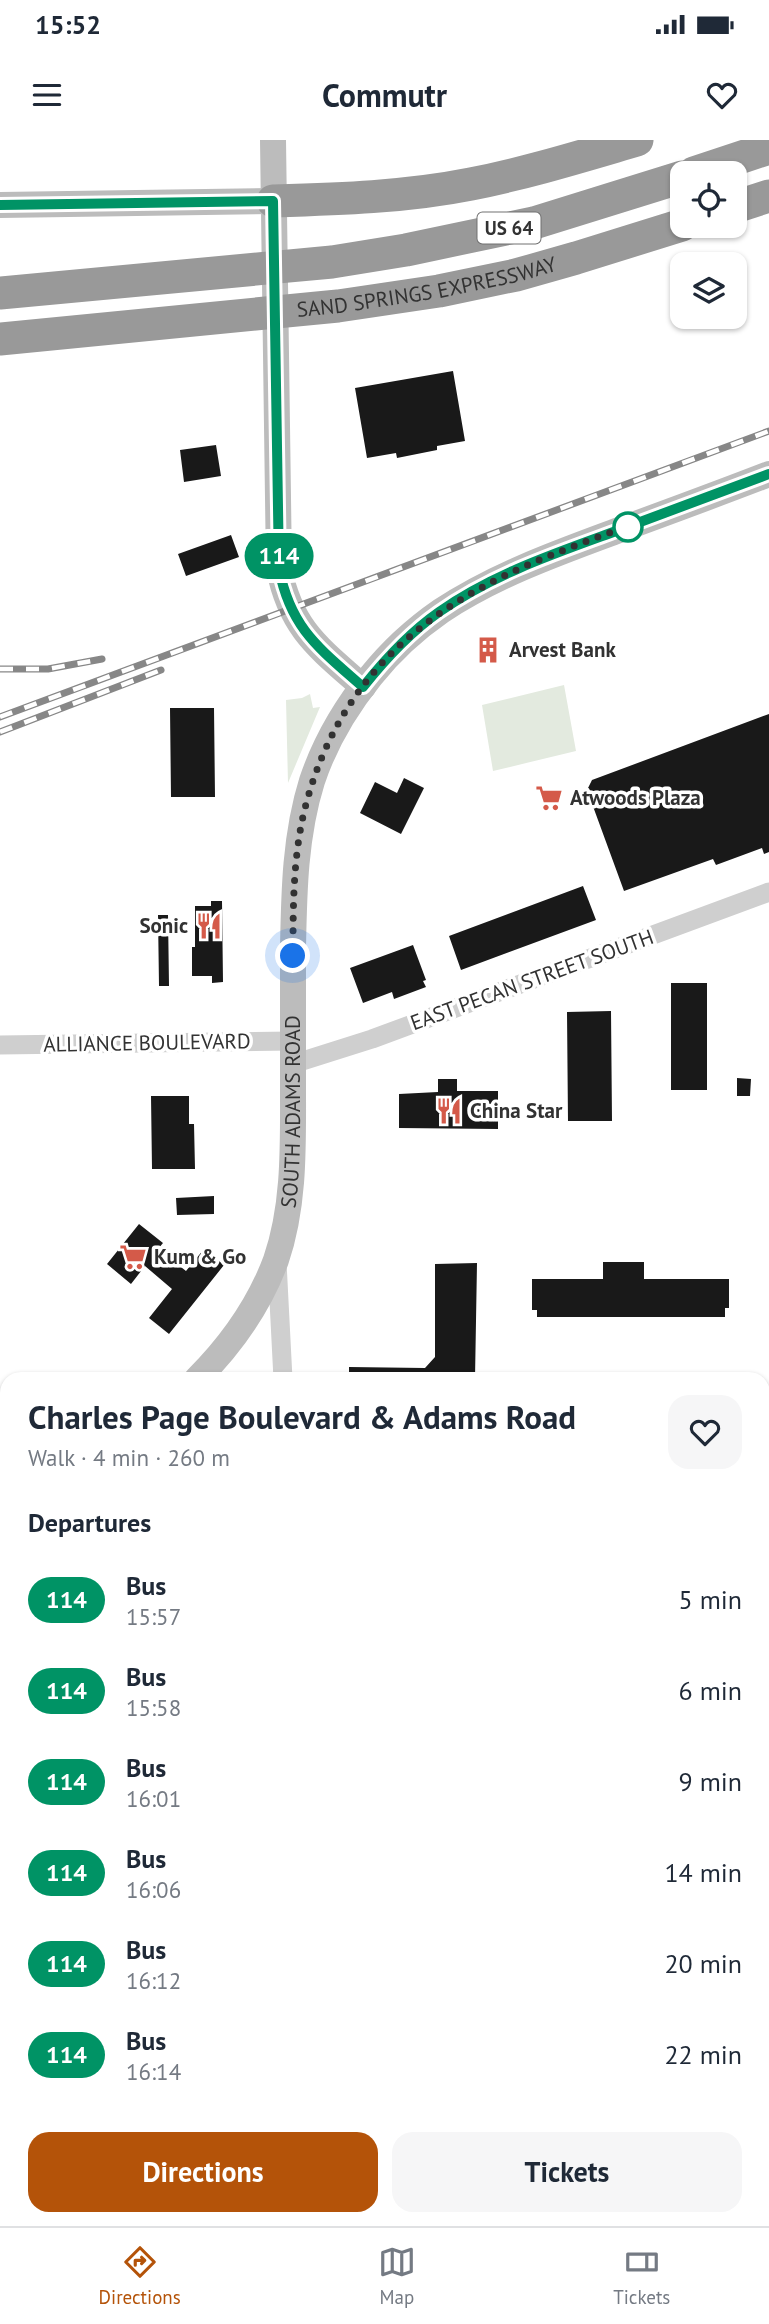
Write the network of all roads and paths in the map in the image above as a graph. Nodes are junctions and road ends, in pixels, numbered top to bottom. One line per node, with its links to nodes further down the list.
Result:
1 (273, 140): 7 (main road)
2 (637, 140): 7 (highway)
3 (769, 148): 4 (highway)
4 (730, 161)
5 (670, 181): 11 (highway, SAND SPRINGS EXPRESSWAY / US 64)
6 (769, 196): 8 (highway)
7 (273, 201): 9 (main road); 14 (main road)
8 (747, 203)
9 (0, 205)
10 (670, 229): 12 (highway, SAND SPRINGS EXPRESSWAY / US 64)
11 (0, 293)
12 (0, 339)
13 (769, 474): 14 (main road, SOUTH ADAMS ROAD)
14 (363, 687): 17 (main road, SOUTH ADAMS ROAD)
15 (769, 892): 17 (street, EAST PECAN STREET SOUTH)
16 (0, 1045): 17 (street, ALLIANCE BOULEVARD)
17 (293, 1053): 18 (main road, SOUTH ADAMS ROAD)
18 (277, 1257): 19 (main road, SOUTH ADAMS ROAD); 20 (street, SOUTH ADAMS ROAD)
19 (204, 1372)
20 (283, 1372)

